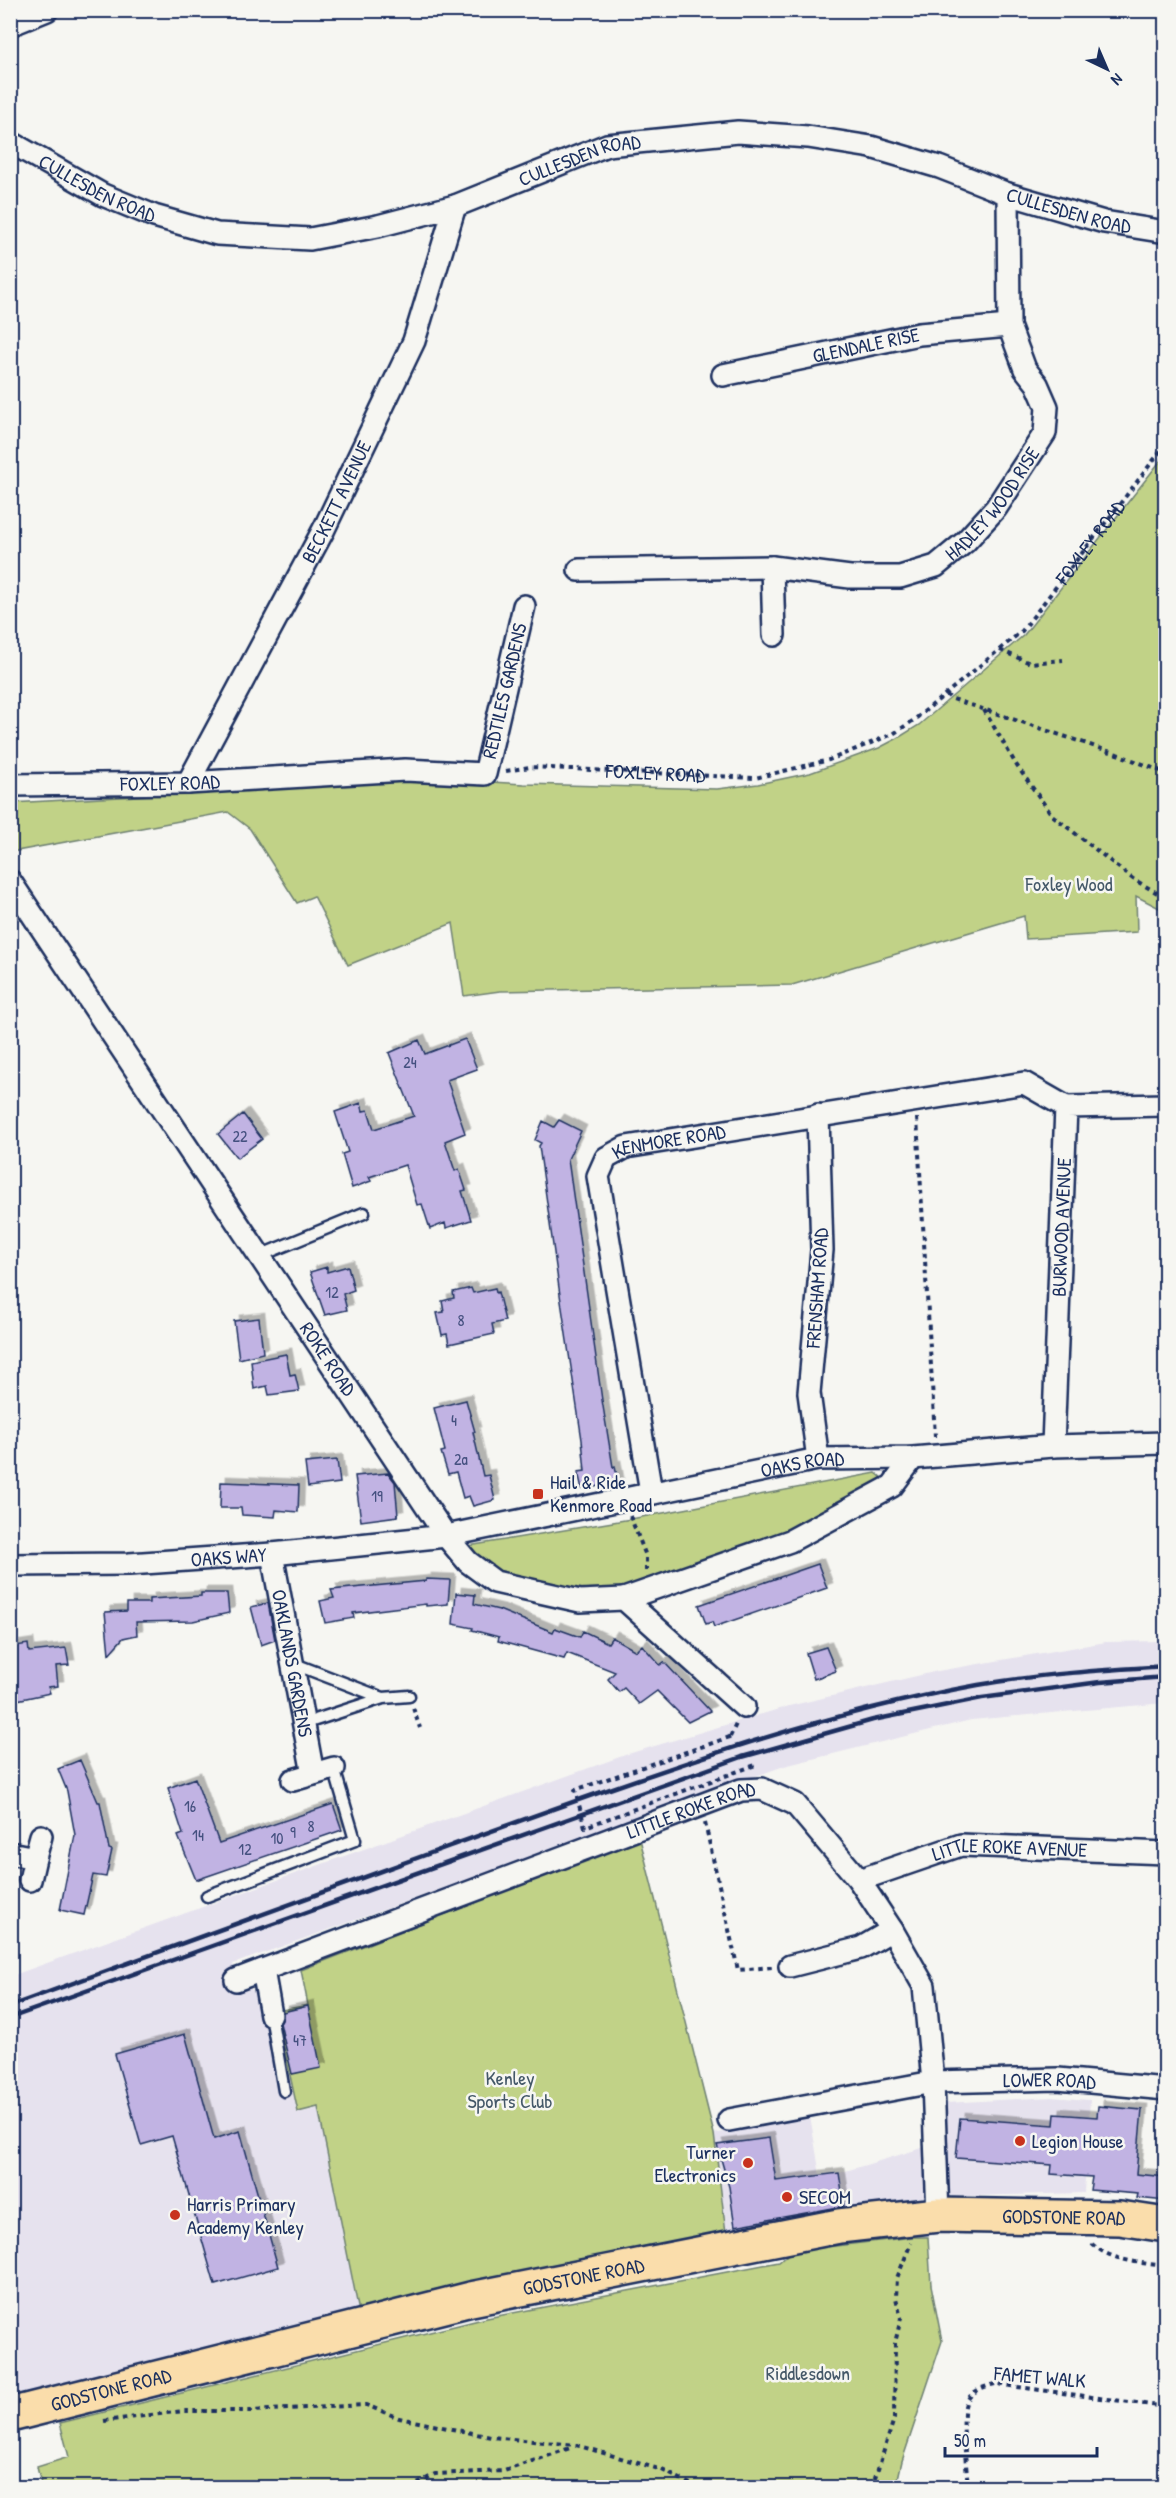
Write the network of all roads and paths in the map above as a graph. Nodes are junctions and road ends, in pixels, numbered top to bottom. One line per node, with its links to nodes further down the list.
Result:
1 (47, 10): 2 (street)
2 (10, 26)
3 (10, 142): 5 (street, CULLESDEN ROAD)
4 (1008, 194): 5 (street, CULLESDEN ROAD); 6 (street, CULLESDEN ROAD); 7 (street, HADLEY WOOD RISE)
5 (455, 206): 20 (street, BECKETT AVENUE)
6 (1166, 232)
7 (1009, 326): 8 (street, GLENDALE RISE); 10 (street, HADLEY WOOD RISE)
8 (723, 375)
9 (1166, 444): 14 (path, FOXLEY ROAD)
10 (772, 567): 11 (street, HADLEY WOOD RISE); 13 (street)
11 (579, 570)
12 (524, 606): 19 (street, REDTILES GARDENS)
13 (774, 635)
14 (1000, 650): 15 (path); 16 (path, FOXLEY ROAD)
15 (1063, 660)
16 (946, 694): 17 (path); 19 (path, FOXLEY ROAD)
17 (984, 710): 18 (path); 23 (path)
18 (1166, 772)
19 (485, 774): 20 (street, FOXLEY ROAD)
20 (188, 783): 21 (street, FOXLEY ROAD)
21 (10, 785)
22 (10, 881): 29 (street, ROKE ROAD)
23 (1166, 898)
24 (916, 1100): 26 (street, KENMORE ROAD); 27 (street, KENMORE ROAD); 32 (path)
25 (1166, 1105): 26 (street)
26 (1066, 1107): 31 (street, BURWOOD AVENUE)
27 (818, 1115): 34 (street, FRENSHAM ROAD); 35 (street, KENMORE ROAD)
28 (364, 1213): 29 (lane)
29 (259, 1256): 37 (street, ROKE ROAD)
30 (1166, 1443): 31 (street, OAKS ROAD)
31 (1053, 1446): 32 (street, OAKS ROAD)
32 (936, 1456): 33 (street, OAKS ROAD)
33 (914, 1458): 34 (street, OAKS ROAD); 41 (street, ROKE ROAD)
34 (818, 1460): 35 (street, OAKS ROAD)
35 (651, 1492): 37 (street, OAKS ROAD)
36 (630, 1519): 39 (path)
37 (446, 1536): 38 (street, OAKS WAY); 41 (street, ROKE ROAD)
38 (272, 1554): 40 (street, OAKS WAY); 42 (street, OAKLANDS GARDENS)
39 (646, 1556)
40 (10, 1565)
41 (624, 1599): 45 (street)
42 (292, 1663): 44 (lane); 46 (street, OAKLANDS GARDENS)
43 (410, 1696): 44 (lane)
44 (383, 1698): 46 (lane)
45 (744, 1707)
46 (303, 1724): 49 (street, OAKLANDS GARDENS)
47 (730, 1737): 48 (path, bridge)
48 (758, 1764)
49 (334, 1768): 57 (lane)
50 (40, 1836): 54 (street)
51 (709, 1836): 59 (path)
52 (10, 1853): 54 (street)
53 (1166, 1853): 56 (street, LITTLE ROKE AVENUE)
54 (35, 1858): 55 (street)
55 (30, 1880)
56 (859, 1880): 58 (street, LITTLE ROKE ROAD); 60 (street, LITTLE ROKE ROAD)
57 (207, 1896)
58 (892, 1930): 59 (street); 63 (street, LITTLE ROKE ROAD)
59 (790, 1965)
60 (263, 1970): 61 (street, LITTLE ROKE ROAD); 62 (street)
61 (236, 1980)
62 (271, 2015): 65 (lane)
63 (933, 2082): 64 (street, LOWER ROAD); 66 (street, LOWER ROAD); 67 (street, LITTLE ROKE ROAD)
64 (1166, 2089)
65 (284, 2091)
66 (729, 2120)
67 (931, 2215): 68 (highway, GODSTONE ROAD); 72 (highway, GODSTONE ROAD); 77 (path)
68 (1062, 2217): 69 (highway, GODSTONE ROAD); 70 (path)
69 (1166, 2224)
70 (1166, 2266)
71 (1166, 2407): 78 (path, FAMET WALK)
72 (10, 2415)
73 (96, 2422): 74 (path)
74 (576, 2445): 75 (path); 76 (path)
75 (410, 2487)
76 (699, 2487)
77 (872, 2487)
78 (968, 2487)

